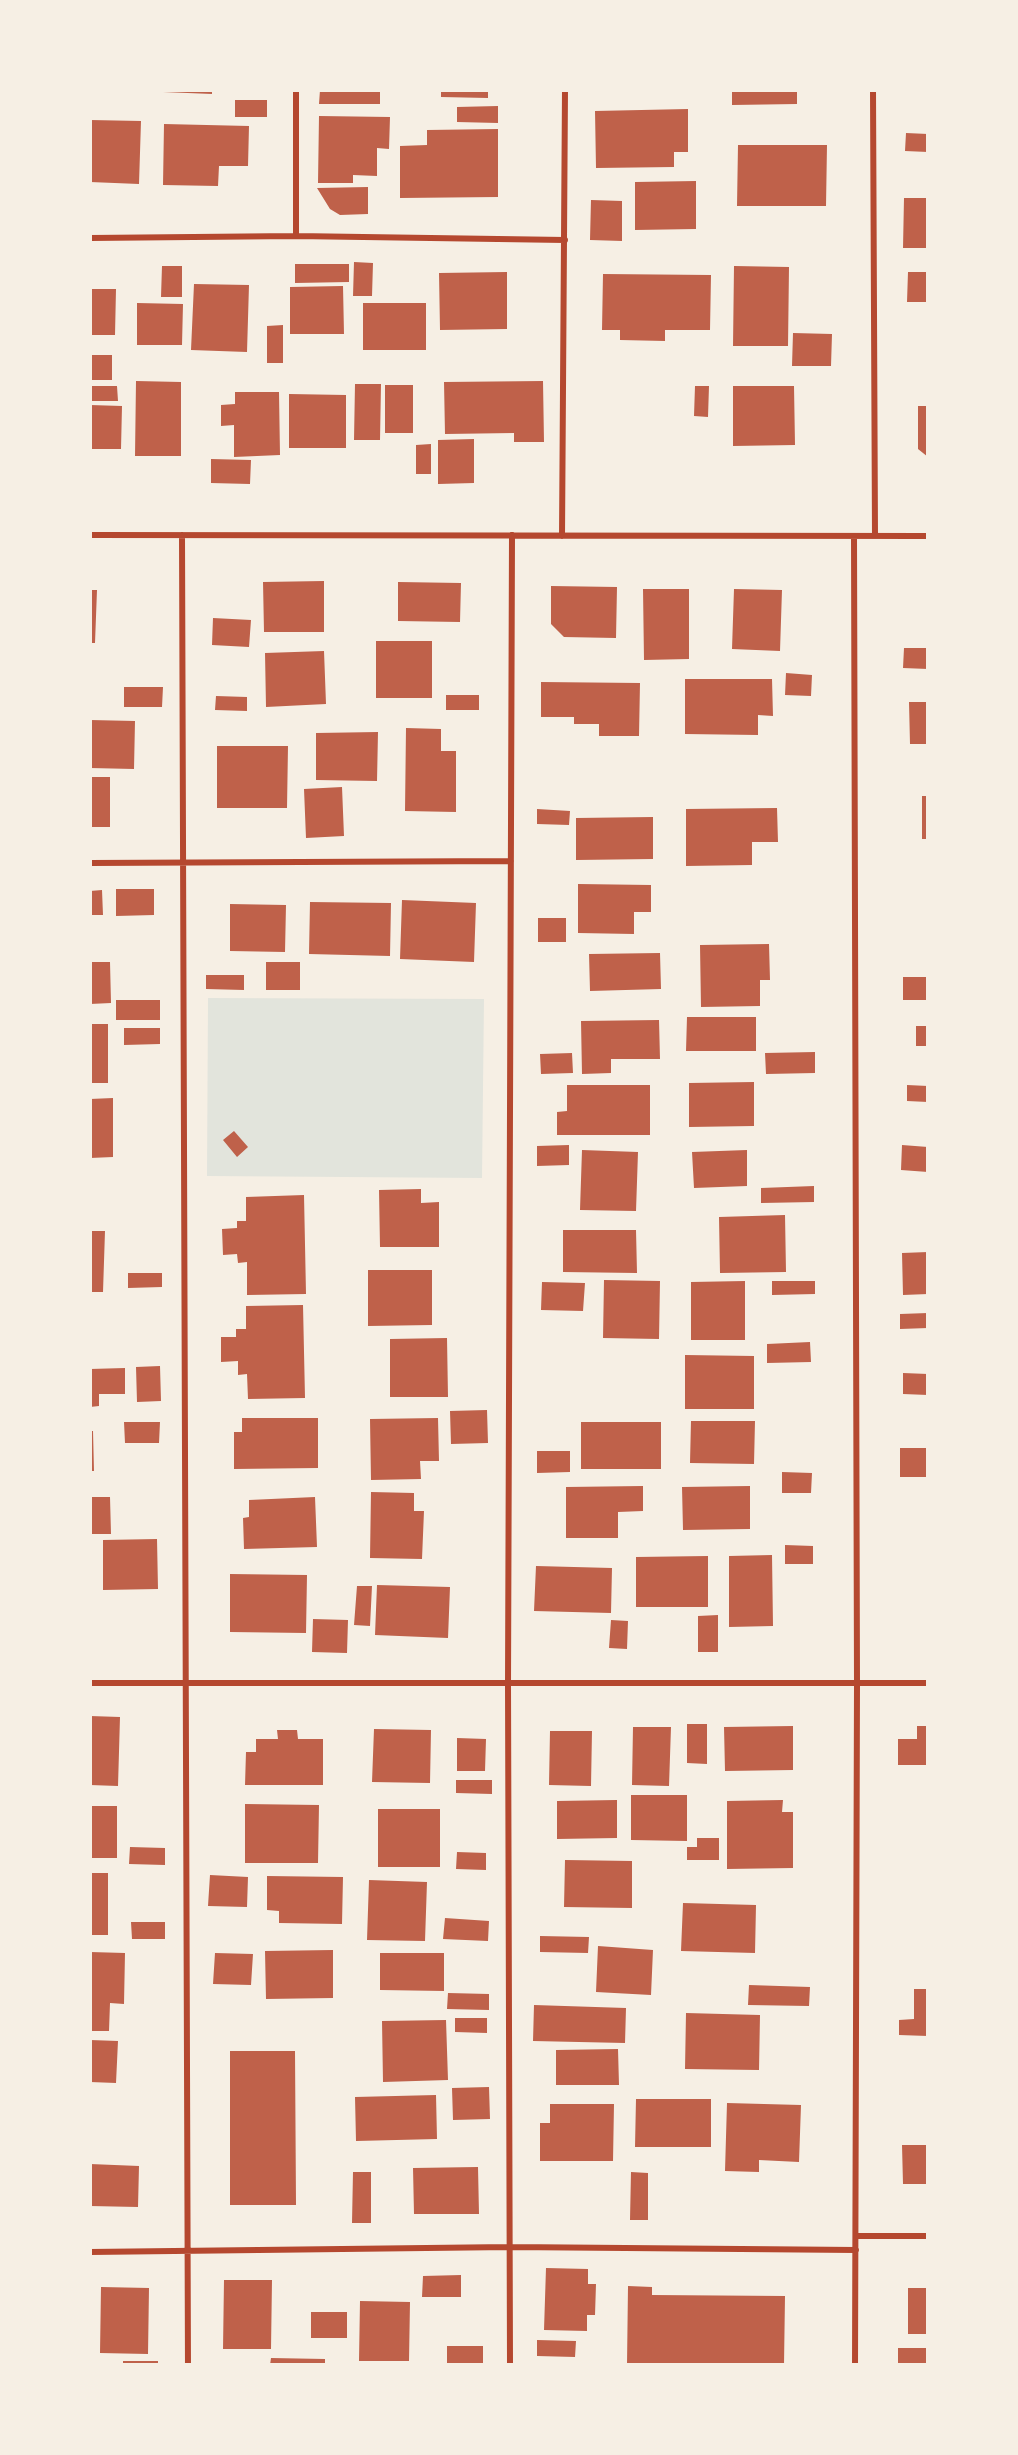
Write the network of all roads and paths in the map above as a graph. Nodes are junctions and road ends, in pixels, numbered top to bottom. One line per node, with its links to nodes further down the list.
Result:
1 (296, 90): 4 (street)
2 (565, 90): 6 (street)
3 (873, 90): 12 (street)
4 (296, 237): 5 (street); 6 (street)
5 (90, 238)
6 (565, 240): 10 (street)
7 (90, 535): 8 (street)
8 (182, 535): 9 (street); 16 (street)
9 (512, 536): 10 (street); 14 (street)
10 (562, 536): 11 (street)
11 (854, 536): 12 (street); 21 (street)
12 (874, 536): 13 (street)
13 (928, 536)
14 (511, 861): 16 (street); 20 (street)
15 (90, 862): 16 (street)
16 (184, 863): 18 (street)
17 (90, 1683): 18 (street)
18 (186, 1683): 20 (street); 26 (street)
19 (928, 1683): 21 (street)
20 (508, 1684): 21 (street); 24 (street)
21 (857, 1684): 22 (street)
22 (857, 2236): 23 (street); 25 (street)
23 (928, 2236)
24 (510, 2247): 25 (street); 26 (street); 29 (street)
25 (856, 2250): 30 (street)
26 (188, 2251): 27 (street); 28 (street)
27 (90, 2252)
28 (188, 2365)
29 (510, 2365)
30 (855, 2365)

